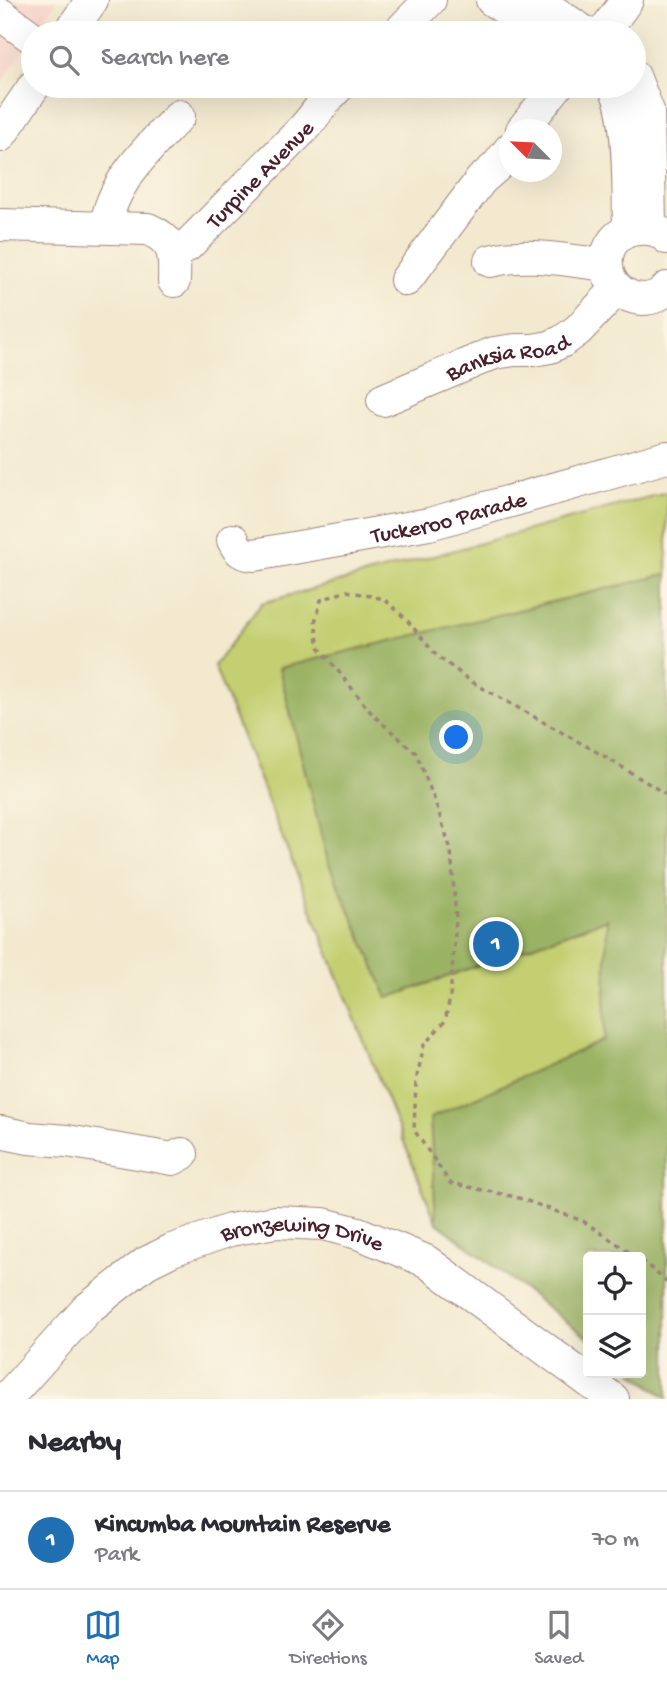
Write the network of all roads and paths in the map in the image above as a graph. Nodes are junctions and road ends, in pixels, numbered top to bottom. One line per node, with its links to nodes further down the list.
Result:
1 (92, 0): 7 (street)
2 (430, 0): 8 (street)
3 (492, 0): 9 (street)
4 (536, 0): 10 (street)
5 (626, 0): 11 (street)
6 (0, 14): 12 (street)
7 (77, 21)
8 (410, 21)
9 (523, 21)
10 (568, 21)
11 (611, 21)
12 (21, 29)
13 (646, 93): 18 (street)
14 (26, 98): 21 (street)
15 (327, 98): 24 (street, Turpine Avenue)
16 (547, 98): 20 (street)
17 (619, 98): 25 (street)
18 (658, 110): 25 (street)
19 (179, 116): 24 (street)
20 (531, 119)
21 (0, 136)
22 (499, 163): 28 (street)
23 (0, 225): 24 (street)
24 (106, 227)
25 (649, 232): 27 (street, Banksia Road)
26 (490, 261): 27 (street)
27 (611, 277): 29 (street); 30 (street, Banksia Road)
28 (405, 280)
29 (667, 288)
30 (383, 400)
31 (667, 457): 32 (street, Tuckeroo Parade)
32 (233, 540)
33 (667, 796): 36 (path)
34 (0, 1132): 35 (street)
35 (182, 1154)
36 (629, 1252)
37 (646, 1265): 38 (path)
38 (667, 1282)
39 (6, 1399): 40 (street, Bronzewing Drive)
40 (613, 1399)

